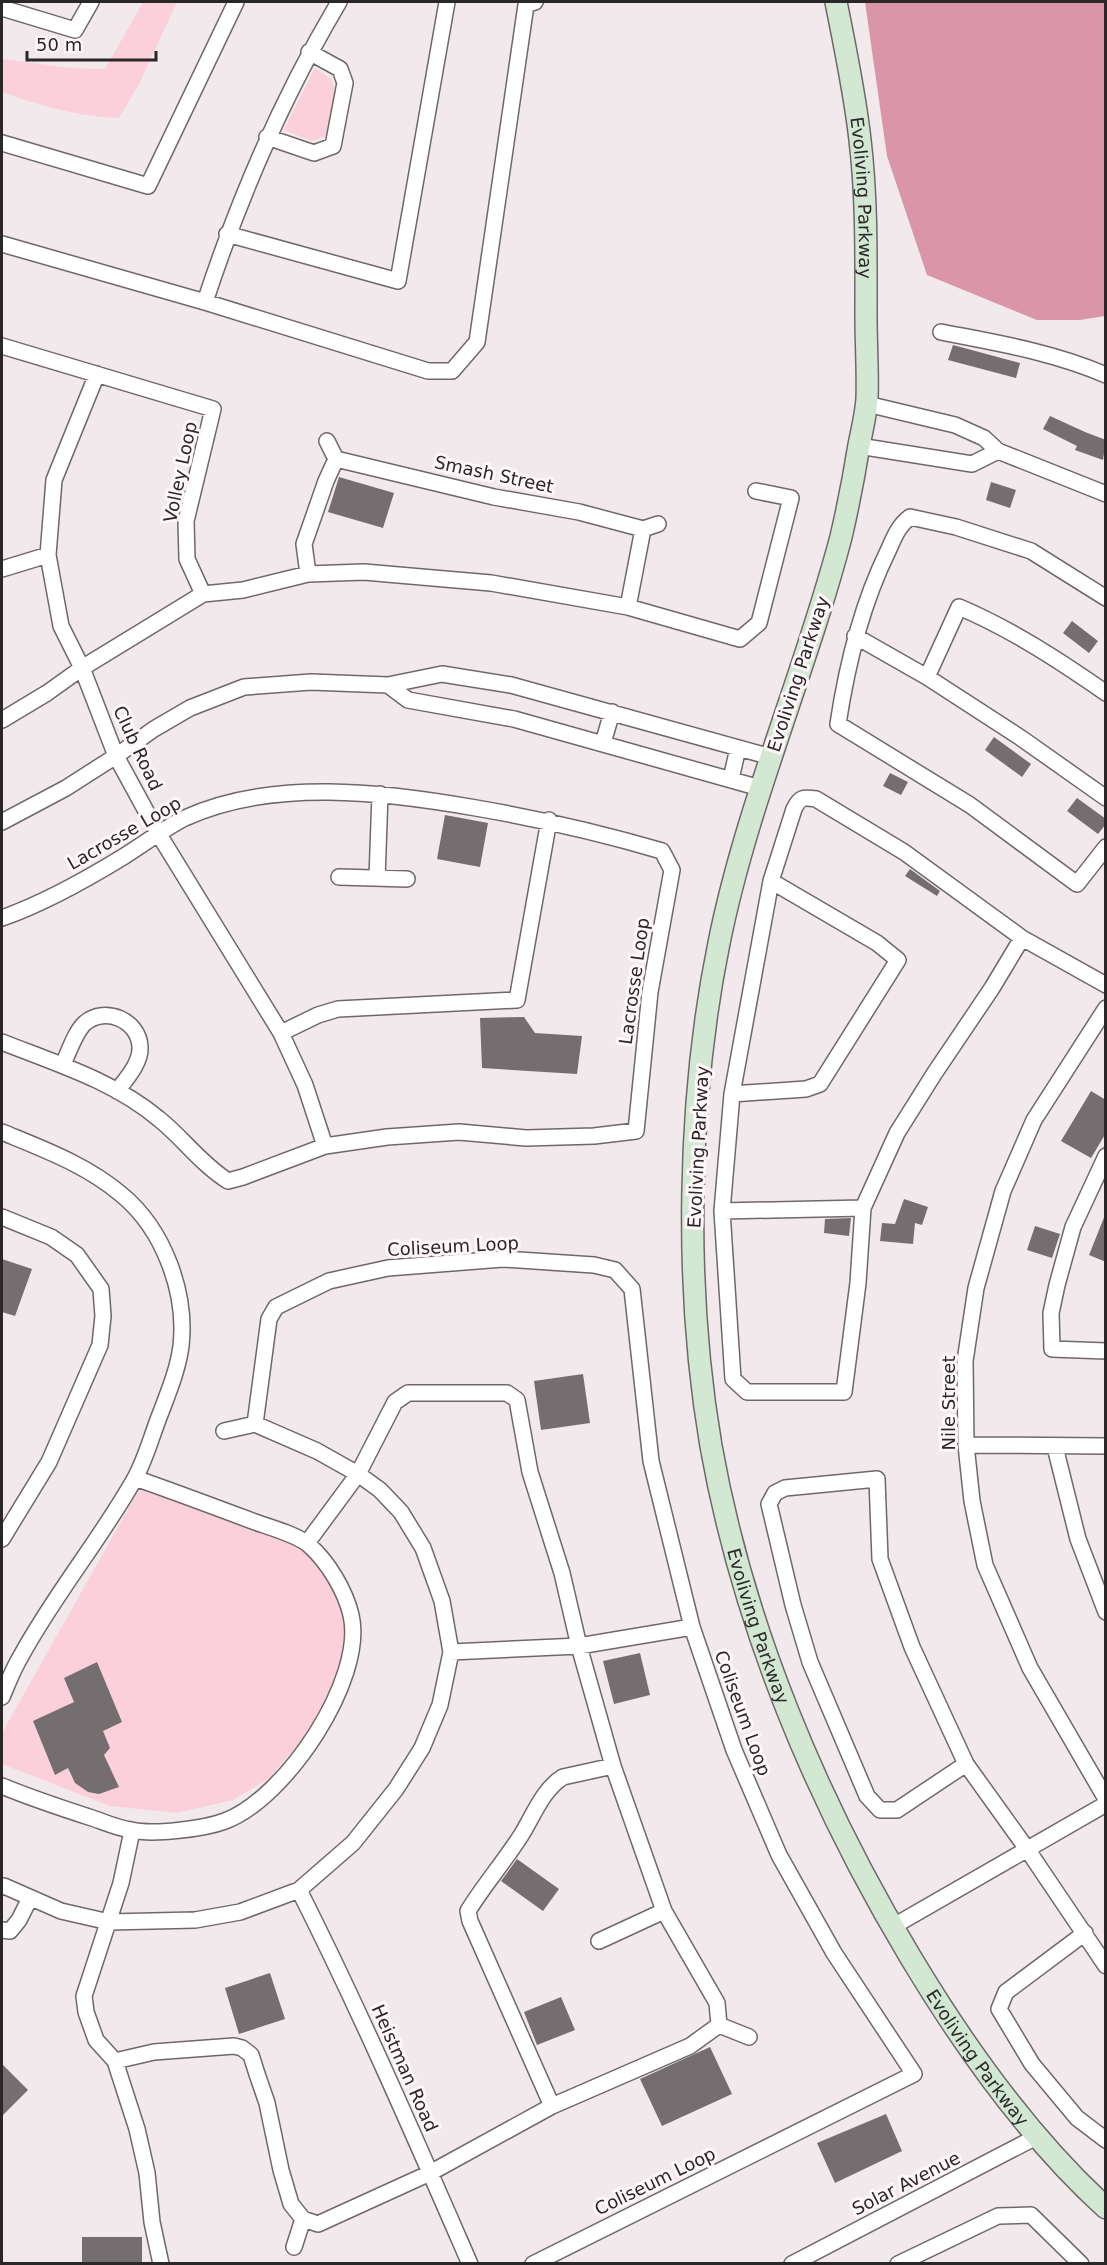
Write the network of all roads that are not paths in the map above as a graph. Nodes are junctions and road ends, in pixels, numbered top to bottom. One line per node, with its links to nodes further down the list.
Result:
1 (92, 2): 7 (street)
2 (236, 2): 10 (street)
3 (339, 2): 8 (street)
4 (447, 2): 11 (street)
5 (535, 2): 13 (street)
6 (836, 2): 18 (street, Evoliving Parkway)
7 (2, 8)
8 (309, 52): 9 (street); 9 (street)
9 (267, 137): 11 (street)
10 (2, 143)
11 (227, 234): 13 (street)
12 (2, 244): 13 (street)
13 (205, 302)
14 (941, 332): 17 (street)
15 (2, 346): 16 (street, Volley Loop)
16 (98, 374): 27 (street, Club Road); 30 (street, Volley Loop)
17 (1106, 375)
18 (867, 404): 20 (street, Evoliving Parkway); 21 (street)
19 (327, 441): 22 (street)
20 (859, 446): 21 (street); 43 (street, Evoliving Parkway)
21 (998, 451): 24 (street)
22 (336, 459): 26 (street, Smash Street); 29 (street)
23 (756, 491): 32 (street)
24 (1106, 494)
25 (658, 524): 26 (street)
26 (643, 529): 32 (street)
27 (48, 555): 28 (street); 34 (street, Club Road)
28 (2, 569)
29 (308, 574): 30 (street); 32 (street)
30 (203, 594): 34 (street)
31 (1106, 597): 33 (street)
32 (628, 607)
33 (855, 636): 35 (street); 51 (street)
34 (82, 668): 39 (street); 42 (street, Club Road)
35 (927, 677): 37 (street); 47 (street)
36 (388, 685): 38 (street); 40 (street); 42 (street)
37 (1106, 693)
38 (612, 712): 40 (street); 41 (street)
39 (2, 720)
40 (603, 743): 44 (street)
41 (738, 748): 43 (street); 44 (street)
42 (116, 756): 49 (street); 50 (street, Club Road)
43 (771, 758): 45 (street, Evoliving Parkway)
44 (731, 779): 45 (street)
45 (760, 788): 98 (street, Evoliving Parkway)
46 (380, 794): 48 (street, Lacrosse Loop); 50 (street, Lacrosse Loop); 53 (street)
47 (1106, 798)
48 (549, 820): 60 (street); 66 (street, Lacrosse Loop)
49 (2, 822)
50 (158, 833): 56 (street, Lacrosse Loop); 60 (street, Club Road)
51 (1106, 847)
52 (339, 878): 53 (street)
53 (377, 878): 54 (street)
54 (407, 879)
55 (771, 882): 57 (street); 64 (street); 64 (street)
56 (2, 918)
57 (1022, 938): 58 (street); 68 (street)
58 (1106, 985)
59 (1106, 1008): 74 (street, Nile Street)
60 (281, 1033): 66 (street, Club Road)
61 (2, 1042): 62 (street, Lacrosse Loop)
62 (63, 1064): 63 (street, Lacrosse Loop); 63 (street)
63 (117, 1091): 66 (street, Lacrosse Loop)
64 (732, 1094): 69 (street)
65 (2, 1132): 78 (street)
66 (325, 1146)
67 (1106, 1156): 71 (street)
68 (863, 1208): 69 (street); 69 (street)
69 (722, 1211)
70 (2, 1217): 79 (street)
71 (1106, 1350)
72 (255, 1424): 73 (street); 77 (street); 82 (street, Coliseum Loop)
73 (224, 1431)
74 (966, 1445): 76 (street); 89 (street, Nile Street)
75 (1106, 1446): 76 (street)
76 (1055, 1447): 81 (street)
77 (358, 1473): 80 (street); 83 (street); 84 (street)
78 (135, 1478): 80 (street); 85 (street)
79 (2, 1539)
80 (307, 1543): 91 (street)
81 (1106, 1612)
82 (692, 1627): 83 (street); 115 (street, Coliseum Loop)
83 (579, 1646): 84 (street); 87 (street)
84 (451, 1652): 94 (street)
85 (2, 1697)
86 (966, 1764): 86 (street); 92 (street)
87 (614, 1766): 96 (street); 106 (street)
88 (2, 1786): 91 (street)
89 (1106, 1799)
90 (1106, 1804): 92 (street)
91 (132, 1831): 97 (street)
92 (1027, 1850): 98 (street); 100 (street)
93 (2, 1887): 95 (street)
94 (299, 1890): 97 (street); 109 (street, Heistman Road)
95 (30, 1898): 97 (street); 99 (street)
96 (664, 1911): 101 (street); 103 (street)
97 (109, 1922): 105 (street)
98 (892, 1927): 107 (street, Evoliving Parkway)
99 (2, 1930)
100 (1085, 1933): 102 (street); 108 (street)
101 (599, 1941)
102 (1106, 1966)
103 (719, 2025): 104 (street); 106 (street)
104 (749, 2037)
105 (115, 2061): 111 (street); 113 (street)
106 (552, 2106): 109 (street)
107 (1038, 2136): 110 (street, Evoliving Parkway); 116 (street, Solar Avenue)
108 (1106, 2140)
109 (430, 2174): 111 (street); 114 (street, Heistman Road)
110 (1106, 2208)
111 (303, 2219): 112 (street)
112 (294, 2247)
113 (161, 2264)
114 (470, 2264)
115 (533, 2264)
116 (792, 2264)
117 (898, 2264): 118 (street)
118 (1081, 2264)

